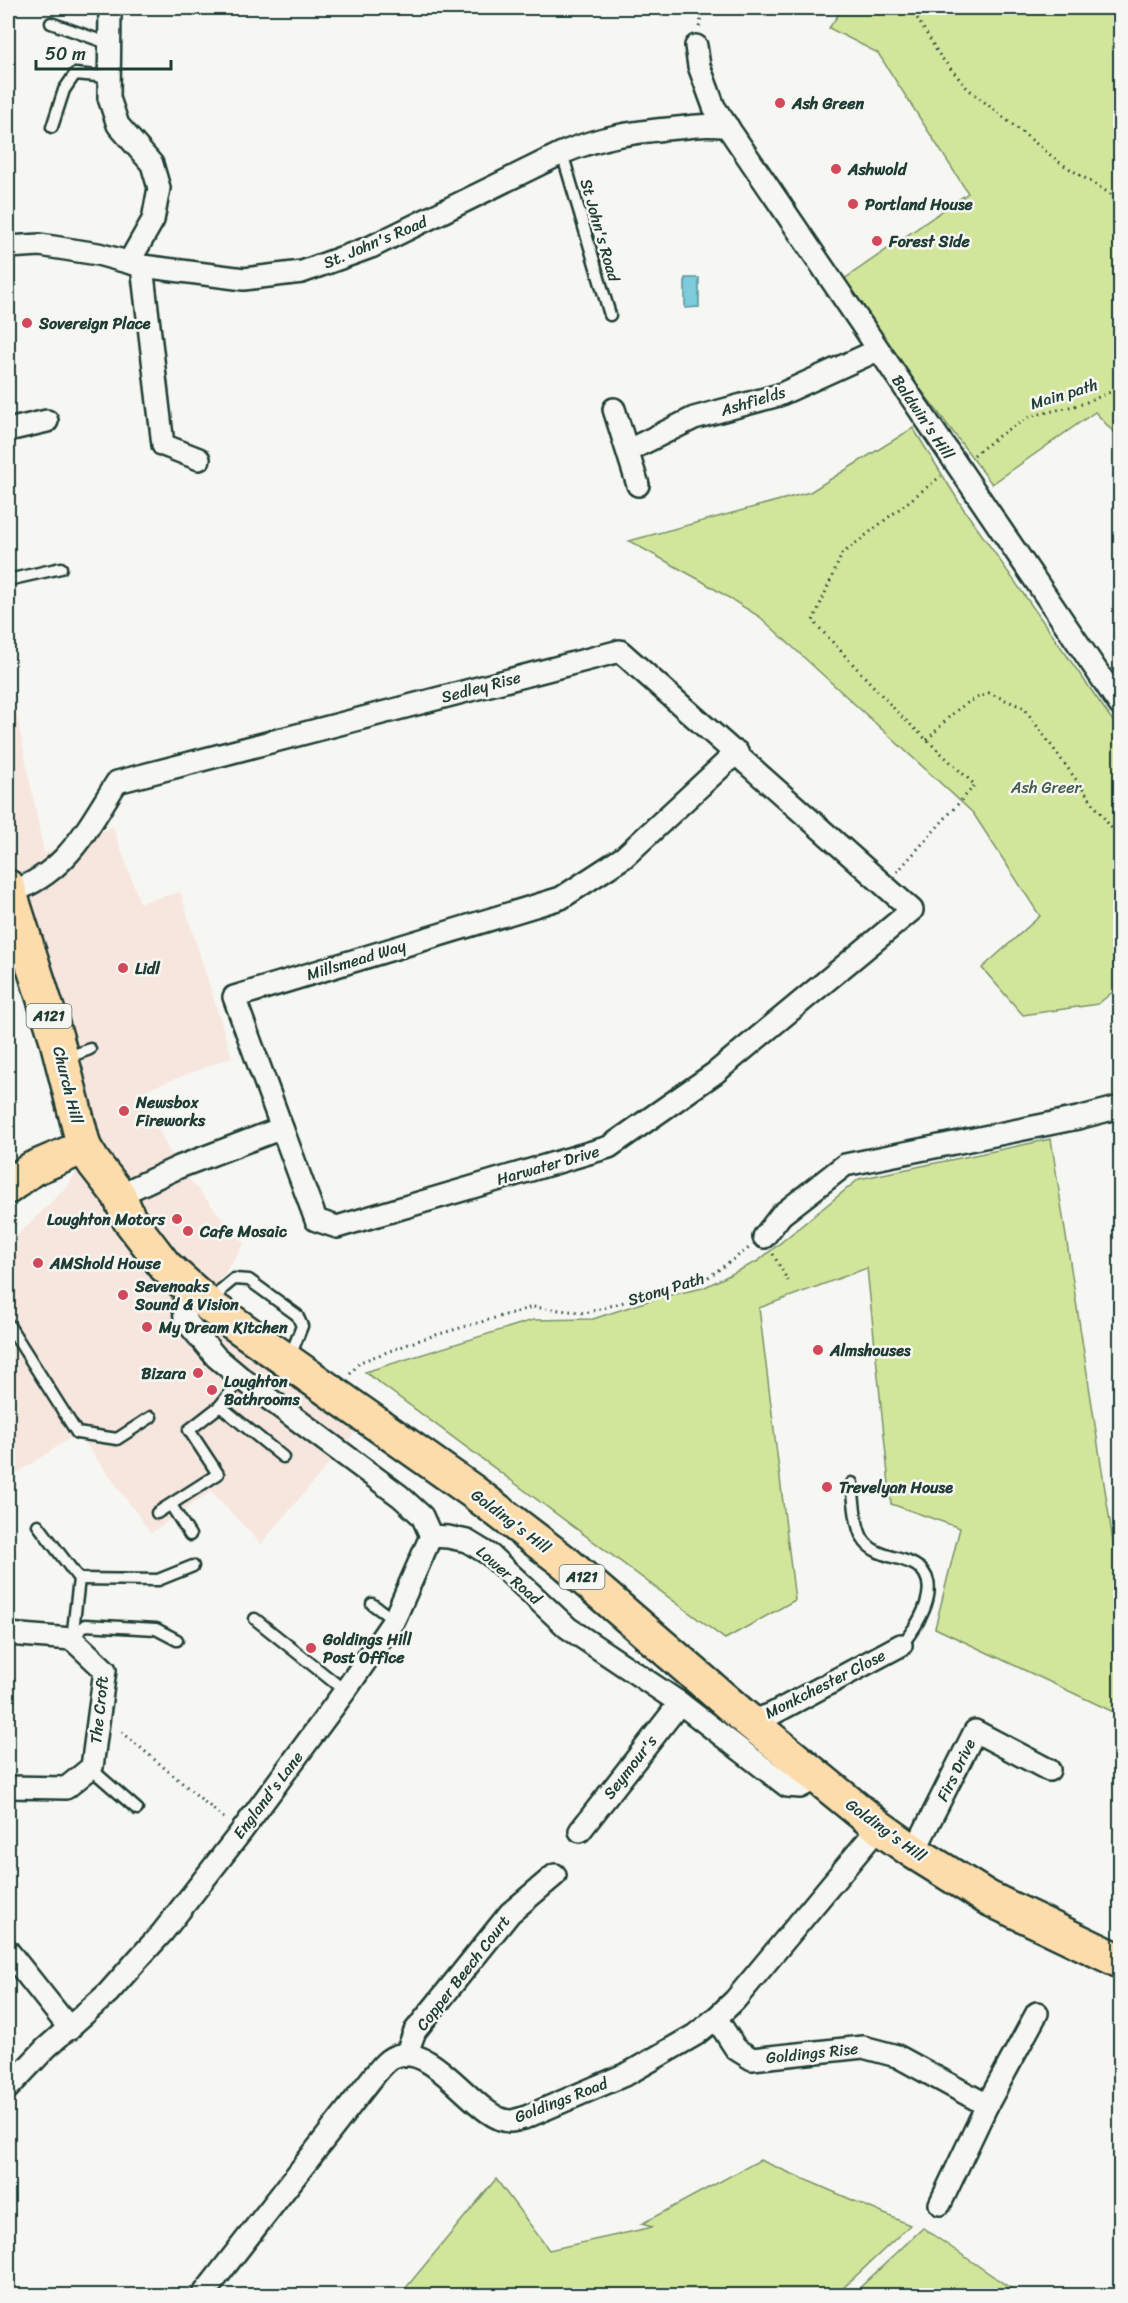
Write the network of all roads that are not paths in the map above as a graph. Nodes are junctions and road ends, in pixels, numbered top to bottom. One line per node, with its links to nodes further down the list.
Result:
1 (110, 8): 3 (street)
2 (51, 23): 3 (lane)
3 (110, 44): 5 (street)
4 (696, 46): 7 (street, Baldwin's Hill)
5 (109, 80): 6 (lane); 10 (street)
6 (52, 127)
7 (728, 127): 8 (street, St. John's Road); 12 (street, Baldwin's Hill)
8 (562, 153): 10 (street, St. John's Road); 11 (lane, St John's Road)
9 (8, 248): 10 (street, St. John's Road)
10 (135, 264): 17 (street)
11 (610, 315)
12 (878, 350): 16 (street, Ashfields); 21 (street, Baldwin's Hill)
13 (614, 409): 16 (street)
14 (47, 421): 15 (street)
15 (8, 430)
16 (628, 450): 18 (street)
17 (199, 459)
18 (638, 485)
19 (61, 568): 20 (lane)
20 (8, 580)
21 (1120, 705)
22 (736, 752): 23 (street, Sedley Rise); 24 (street, Sedley Rise); 26 (street, Millsmead Way)
23 (8, 890): 27 (main road, Church Hill / A121)
24 (912, 910): 26 (street, Harwater Drive)
25 (1120, 1107): 30 (street)
26 (282, 1128): 29 (street)
27 (84, 1147): 28 (main road); 29 (main road, Golding's Hill / A121)
28 (8, 1186)
29 (119, 1195): 31 (main road, Golding's Hill / A121)
30 (764, 1238)
31 (202, 1299): 33 (main road, Golding's Hill / A121); 33 (lane); 34 (street)
32 (8, 1324): 36 (lane)
33 (288, 1362): 55 (main road, Golding's Hill / A121)
34 (241, 1378): 35 (lane); 43 (street)
35 (220, 1406): 37 (lane); 39 (lane)
36 (151, 1417)
37 (283, 1457)
38 (852, 1483): 52 (lane)
39 (171, 1505): 40 (lane); 42 (lane)
40 (157, 1514)
41 (38, 1525): 45 (lane)
42 (190, 1535)
43 (431, 1536): 48 (street, England's Lane); 54 (street, Lower Road)
44 (193, 1566): 45 (lane)
45 (79, 1579): 50 (lane)
46 (372, 1604): 48 (lane)
47 (255, 1619): 53 (lane)
48 (394, 1620): 53 (street, England's Lane)
49 (8, 1634): 50 (street)
50 (72, 1639): 51 (lane); 56 (street, The Croft)
51 (177, 1640)
52 (901, 1645): 55 (street, Monkchester Close)
53 (345, 1691): 69 (street, England's Lane)
54 (680, 1703): 58 (street, Lower Road); 62 (street, Seymour's)
55 (750, 1722): 58 (main road, Golding's Hill / A121)
56 (92, 1767): 59 (street, The Croft); 60 (lane)
57 (1049, 1770): 63 (street, Firs Drive)
58 (817, 1778): 61 (main road, Golding's Hill / A121)
59 (8, 1787)
60 (137, 1809)
61 (879, 1827): 63 (main road, Golding's Hill / A121); 68 (street, Goldings Road)
62 (580, 1831)
63 (914, 1852): 66 (main road, Golding's Hill / A121)
64 (555, 1875): 70 (street, Copper Beech Court)
65 (8, 1951): 69 (street)
66 (1120, 1961)
67 (1037, 2013): 72 (street)
68 (716, 2019): 70 (street, Goldings Road); 72 (street, Goldings Rise)
69 (70, 2028): 71 (street, England's Lane)
70 (406, 2055): 74 (street)
71 (8, 2088)
72 (987, 2105): 73 (street)
73 (940, 2204)
74 (202, 2295)

